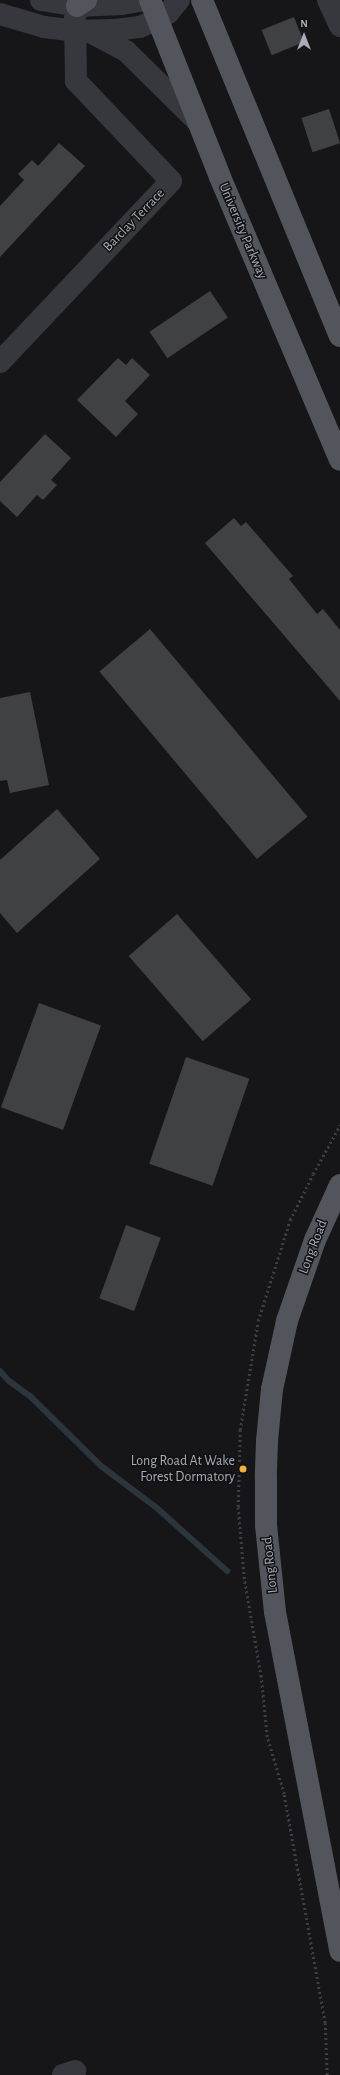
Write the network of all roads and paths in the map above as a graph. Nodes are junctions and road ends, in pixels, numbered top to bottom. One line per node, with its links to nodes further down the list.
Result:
1 (41, 0): 6 (street)
2 (145, 0): 6 (street)
3 (179, 0): 7 (street)
4 (202, 0): 12 (main road)
5 (328, 0): 9 (street)
6 (82, 3): 10 (street, Barclay Terrace)
7 (154, 10): 10 (street); 11 (main road, University Parkway)
8 (0, 14): 10 (street)
9 (340, 26)
10 (82, 31): 11 (street); 13 (street, Barclay Terrace)
11 (198, 122): 14 (main road, University Parkway)
12 (340, 336)
13 (0, 362)
14 (340, 460)
15 (340, 1185): 16 (main road, Long Road)
16 (340, 1951)

